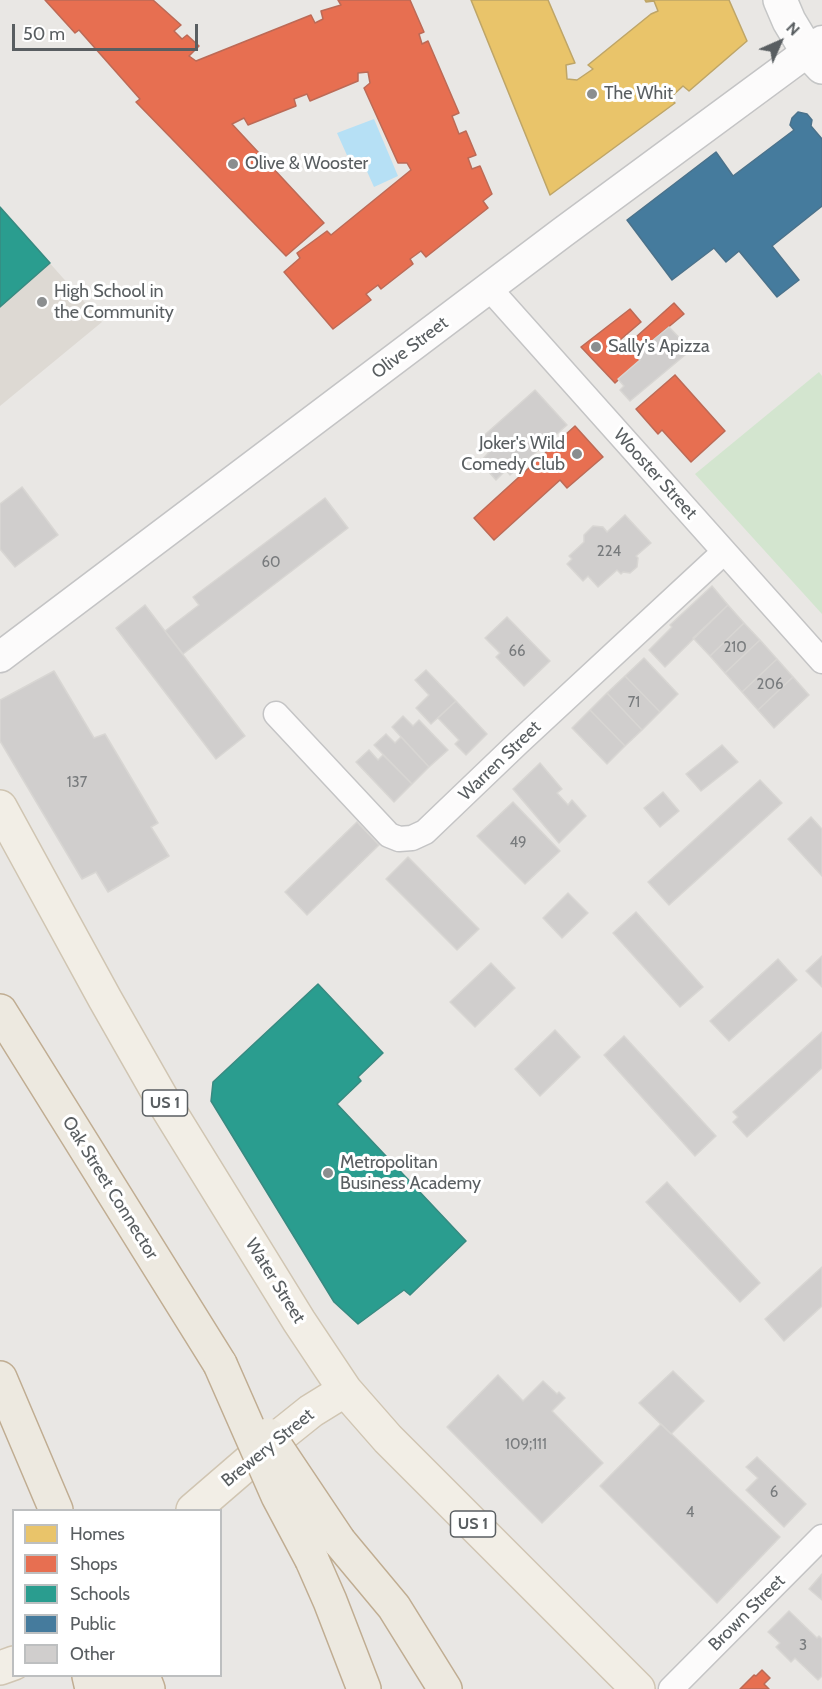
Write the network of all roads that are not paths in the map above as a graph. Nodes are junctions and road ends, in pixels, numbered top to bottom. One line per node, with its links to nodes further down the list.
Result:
1 (780, 0): 2 (main road)
2 (817, 53): 3 (street, Olive Street)
3 (489, 288): 4 (street, Wooster Street); 5 (street, Olive Street)
4 (724, 552): 6 (street, Wooster Street); 7 (street, Warren Street)
5 (0, 657)
6 (822, 661)
7 (276, 714)
8 (0, 807): 12 (main road, Water Street / US 1)
9 (0, 1011): 10 (highway, Oak Street Connector)
10 (220, 1364): 16 (highway, bridge); 17 (highway, bridge)
11 (0, 1378): 13 (highway)
12 (345, 1390): 14 (main road, Brewery Street); 20 (main road, Water Street / US 1)
13 (56, 1509)
14 (194, 1509)
15 (822, 1537): 21 (street, Brown Street)
16 (339, 1541): 18 (highway); 19 (highway)
17 (364, 1689)
18 (422, 1689)
19 (445, 1689)
20 (638, 1689)
21 (671, 1689)

